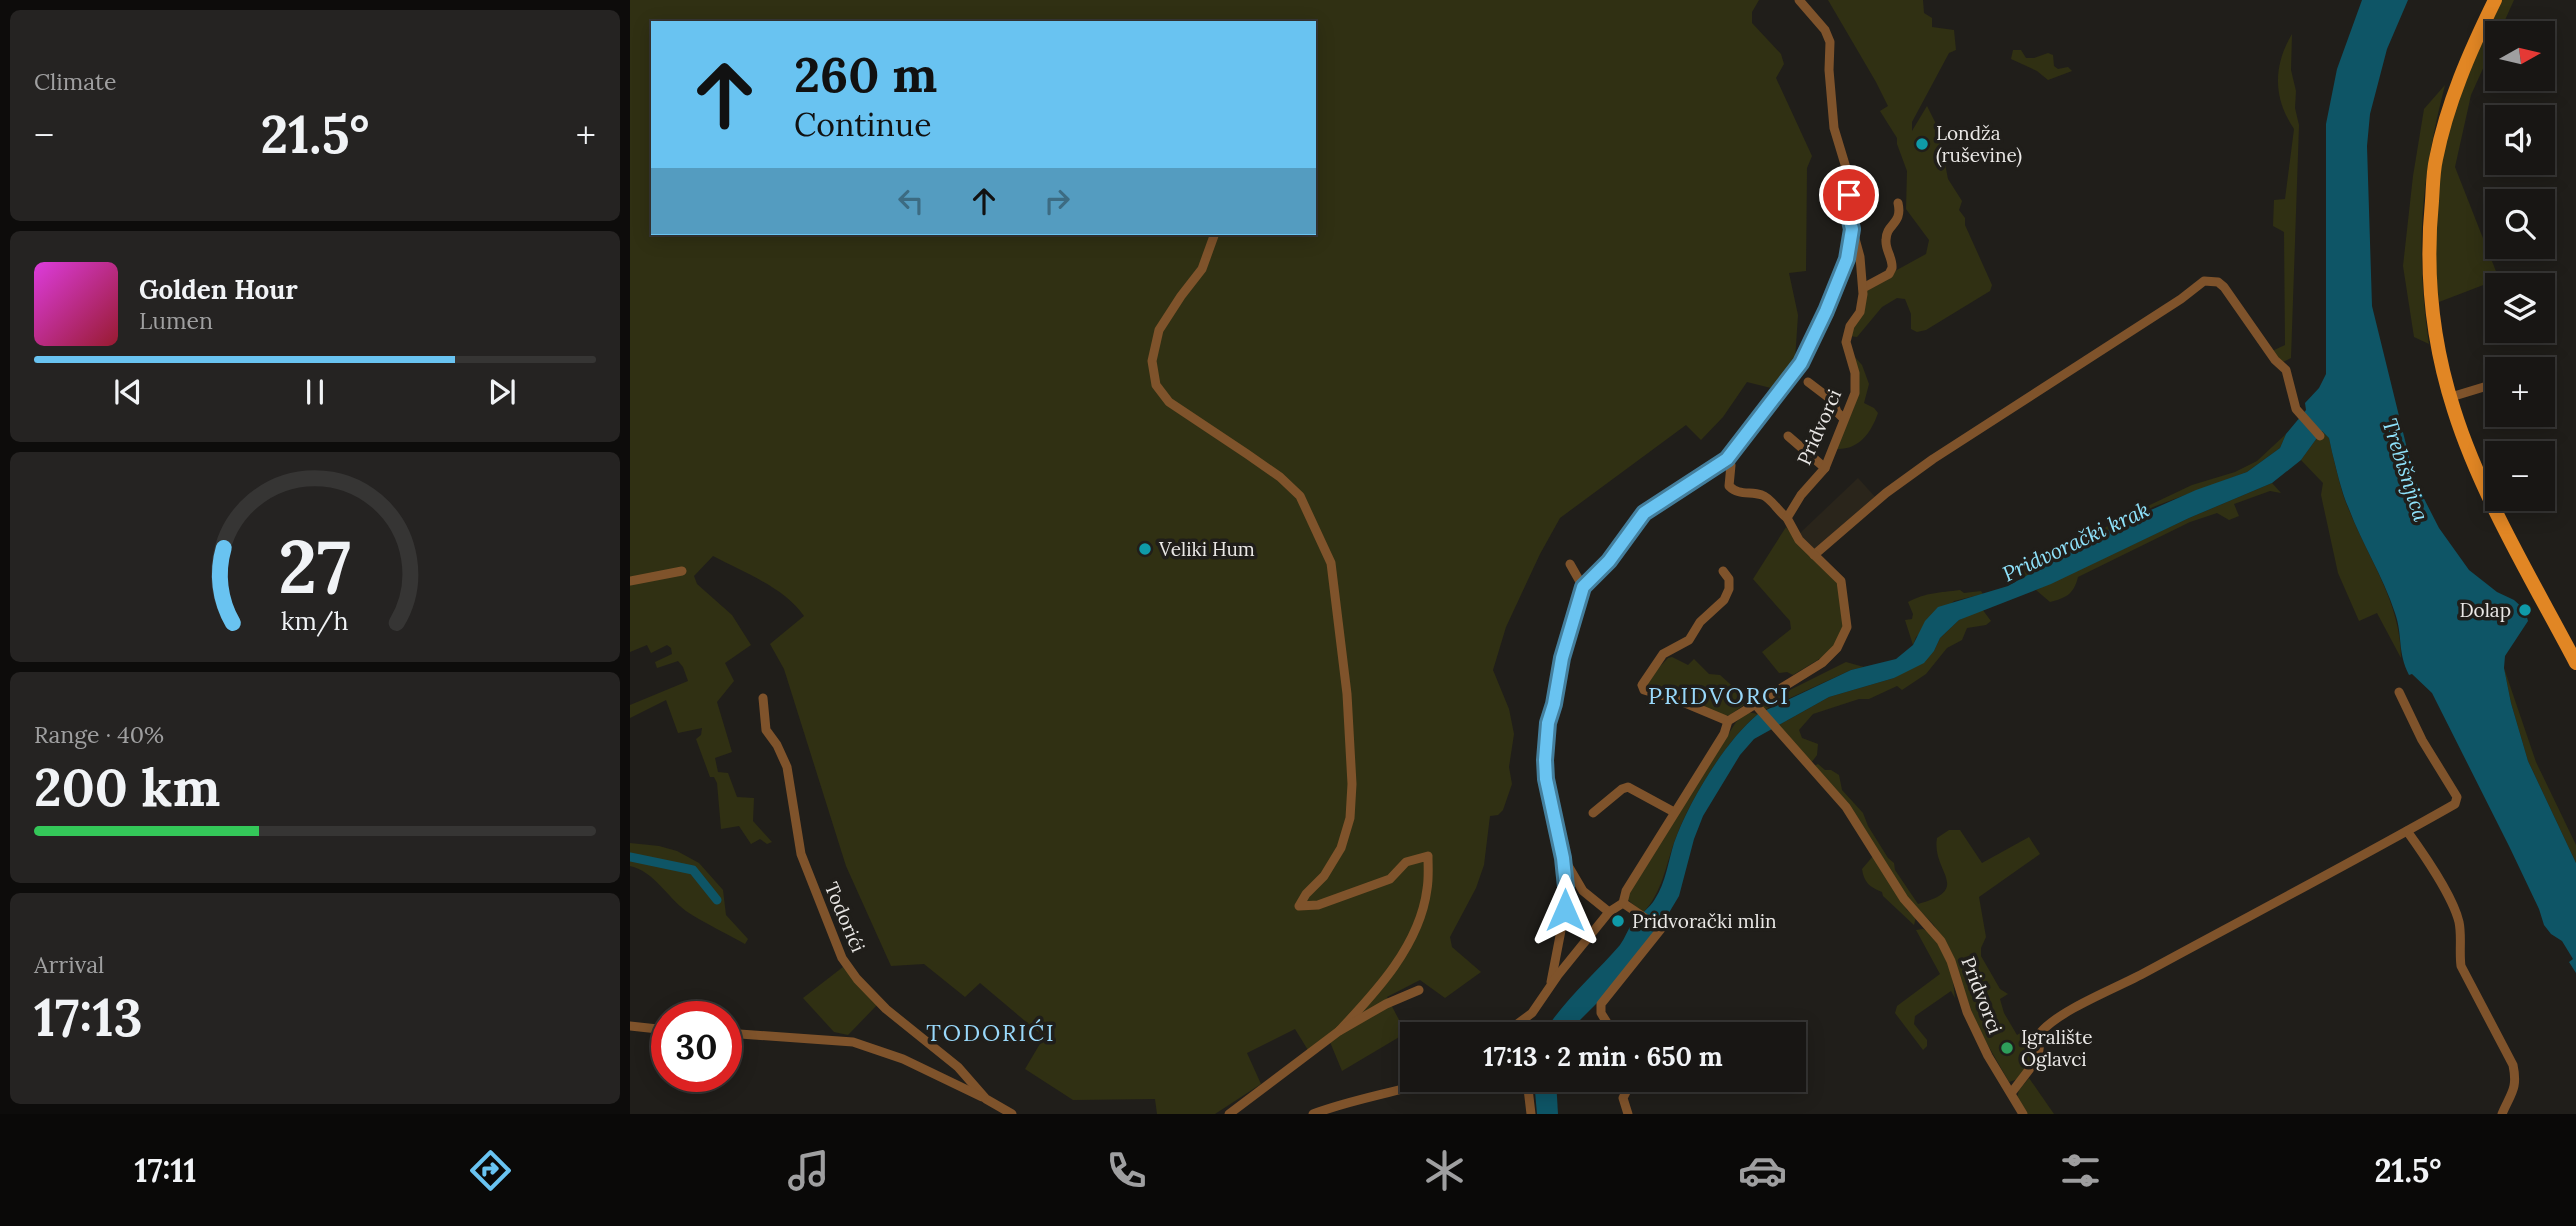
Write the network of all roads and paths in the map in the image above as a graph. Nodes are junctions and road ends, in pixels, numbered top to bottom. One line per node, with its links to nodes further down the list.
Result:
1 (1799, 0): 4 (street, Pridvorci)
2 (2495, 0): 9 (main road)
3 (1898, 203): 6 (street)
4 (1852, 229): 6 (street, Pridvorci); 13 (street, Pridvorci)
5 (1215, 235): 39 (street)
6 (1863, 288): 10 (street, Pridvorci)
7 (1808, 382): 10 (street)
8 (2485, 387): 9 (street)
9 (2451, 397): 22 (main road)
10 (1844, 419): 14 (street, Pridvorci)
11 (1788, 436): 14 (street)
12 (2320, 436): 16 (street)
13 (1727, 459): 15 (street); 21 (street, Pridvorci)
14 (1825, 468): 15 (street, Pridvorci)
15 (1787, 519): 16 (street)
16 (1814, 555): 25 (street)
17 (1570, 564): 21 (street)
18 (682, 571): 20 (street)
19 (1723, 571): 26 (street)
20 (630, 581)
21 (1583, 587): 30 (street)
22 (2576, 663)
23 (2399, 692): 29 (street)
24 (763, 698): 45 (street, Todorići)
25 (1754, 703): 26 (street); 44 (street, Pridvorci)
26 (1728, 720): 28 (street)
27 (1593, 813): 28 (street)
28 (1674, 813): 31 (street)
29 (2407, 831): 44 (street); 52 (street)
30 (1563, 858): 32 (street); 33 (street)
31 (1623, 903): 32 (street); 36 (street)
32 (1609, 912): 33 (street)
33 (1550, 987): 35 (street)
34 (1419, 990): 39 (street)
35 (1522, 1022)
36 (1607, 1022)
37 (630, 1027): 38 (street)
38 (651, 1029)
39 (1339, 1031): 47 (street)
40 (742, 1034): 45 (street, Todorići)
41 (1400, 1090): 48 (street)
42 (1528, 1092): 49 (street)
43 (1626, 1092): 50 (street)
44 (2012, 1092): 51 (street, Pridvorci)
45 (986, 1099): 46 (street, Todorići)
46 (1012, 1114)
47 (1229, 1114)
48 (1313, 1114)
49 (1531, 1114)
50 (1628, 1114)
51 (2023, 1114)
52 (2502, 1114)

